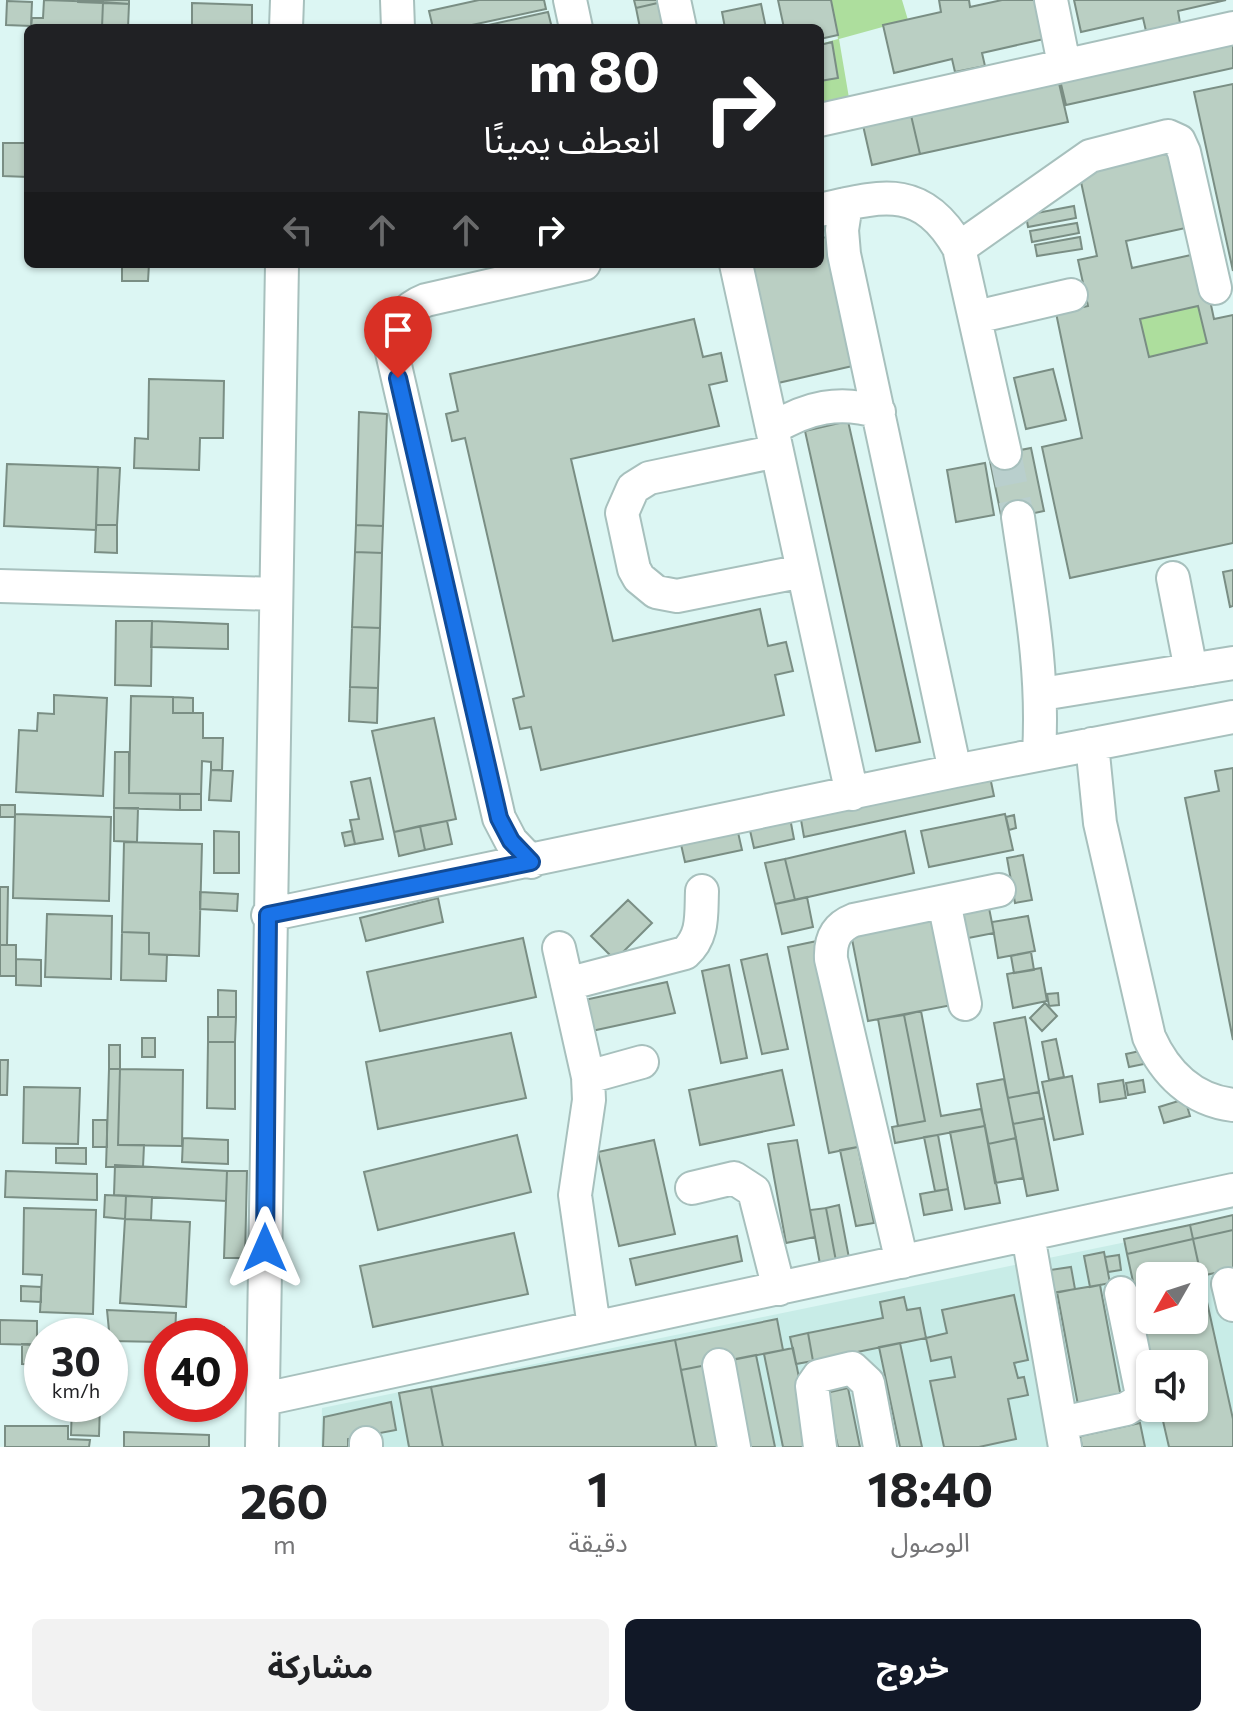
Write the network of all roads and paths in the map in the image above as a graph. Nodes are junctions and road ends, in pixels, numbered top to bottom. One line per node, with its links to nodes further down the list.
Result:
1 (287, 0): 6 (street)
2 (397, 0): 7 (street)
3 (570, 0): 8 (street)
4 (674, 0): 9 (street)
5 (1051, 0): 11 (street)
6 (286, 24)
7 (398, 24)
8 (575, 24)
9 (679, 24)
10 (1233, 28): 11 (street)
11 (1064, 64): 12 (street)
12 (824, 119)
13 (833, 207): 14 (street); 21 (street)
14 (959, 248): 18 (street); 20 (street)
15 (282, 268): 28 (street)
16 (566, 268): 37 (street)
17 (737, 268): 22 (street)
18 (1215, 288)
19 (1071, 295): 20 (street)
20 (976, 317): 23 (street)
21 (879, 412): 22 (street); 35 (street)
22 (774, 440): 25 (street); 25 (street)
23 (1005, 453)
24 (1018, 517): 31 (street)
25 (803, 571): 36 (street)
26 (1173, 578): 30 (street)
27 (0, 586): 28 (street)
28 (276, 594): 41 (street)
29 (1233, 663): 30 (street)
30 (1191, 670): 31 (street)
31 (1042, 694): 34 (street)
32 (1233, 717): 33 (street)
33 (1092, 744): 34 (street); 47 (street)
34 (1039, 754): 35 (street)
35 (955, 771): 36 (street)
36 (852, 794): 37 (street)
37 (531, 862): 41 (street)
38 (999, 890): 40 (street)
39 (702, 891): 43 (street)
40 (944, 902): 44 (street); 51 (street)
41 (268, 915): 56 (street)
42 (559, 948): 43 (street)
43 (567, 984): 46 (street)
44 (965, 1004)
45 (642, 1062): 46 (street)
46 (588, 1077): 54 (street)
47 (1233, 1105)
48 (692, 1188): 52 (street)
49 (1233, 1190): 50 (street)
50 (1028, 1235): 51 (street); 57 (street)
51 (902, 1262): 52 (street)
52 (779, 1289): 54 (street)
53 (1121, 1293): 57 (street)
54 (594, 1327): 56 (street)
55 (719, 1365): 59 (street)
56 (264, 1399): 58 (street)
57 (1063, 1435)
58 (262, 1447)
59 (734, 1447)
60 (820, 1447): 61 (street)
61 (880, 1447)

